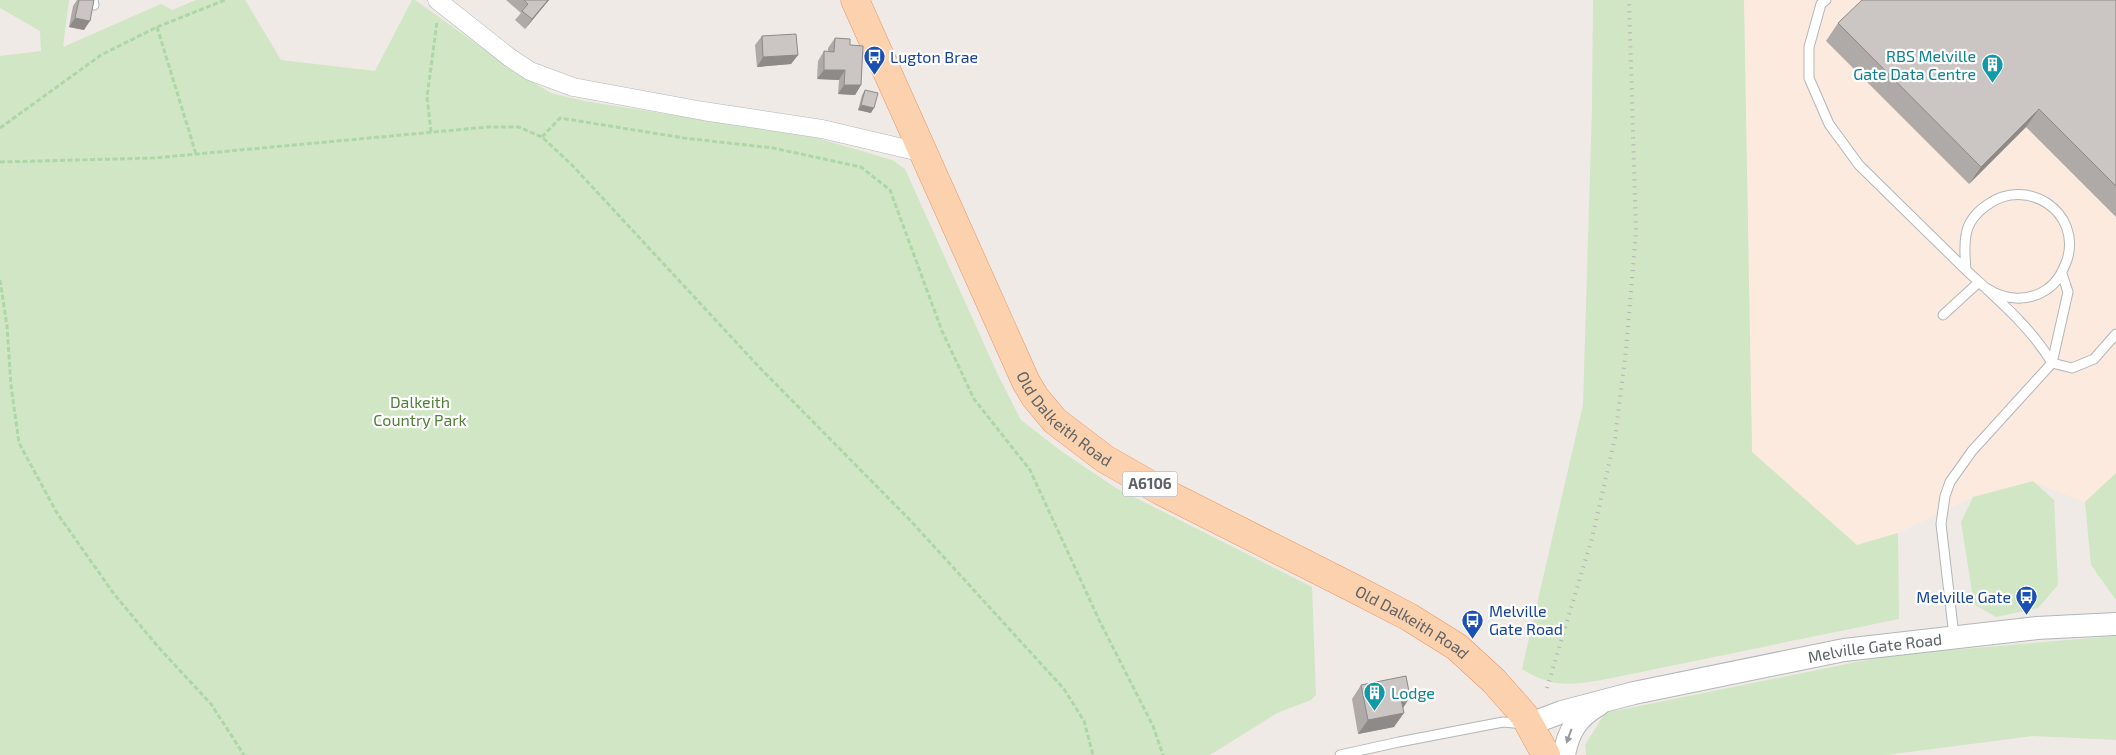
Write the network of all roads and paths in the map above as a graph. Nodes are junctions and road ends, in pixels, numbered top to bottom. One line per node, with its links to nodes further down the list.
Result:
1 (225, 0): 5 (path)
2 (855, 0): 9 (main road, Old Dalkeith Road / A6106)
3 (1826, 0): 12 (lane)
4 (437, 8): 7 (path); 9 (street)
5 (157, 27): 6 (path); 10 (path)
6 (0, 128)
7 (431, 132): 8 (path); 10 (path)
8 (542, 137): 25 (path); 26 (path)
9 (924, 153): 23 (main road, Old Dalkeith Road / A6106)
10 (196, 154): 11 (path)
11 (0, 162)
12 (1966, 270): 13 (lane); 15 (lane)
13 (2062, 274): 16 (lane); 19 (lane)
14 (0, 280): 24 (path)
15 (1979, 282): 16 (lane); 17 (lane)
16 (1988, 290): 19 (lane)
17 (1942, 315)
18 (2116, 334): 19 (lane)
19 (2052, 363): 21 (lane)
20 (2116, 624): 21 (street, Melville Gate Road)
21 (1954, 636): 22 (street, Melville Gate Road)
22 (1607, 699): 23 (street, Melville Gate Road); 29 (street, Melville Gate Road, one-way to 29)
23 (1530, 724): 27 (lane); 28 (main road, A6106)
24 (244, 755)
25 (1093, 755)
26 (1163, 755)
27 (1340, 755)
28 (1546, 755)
29 (1564, 755)

